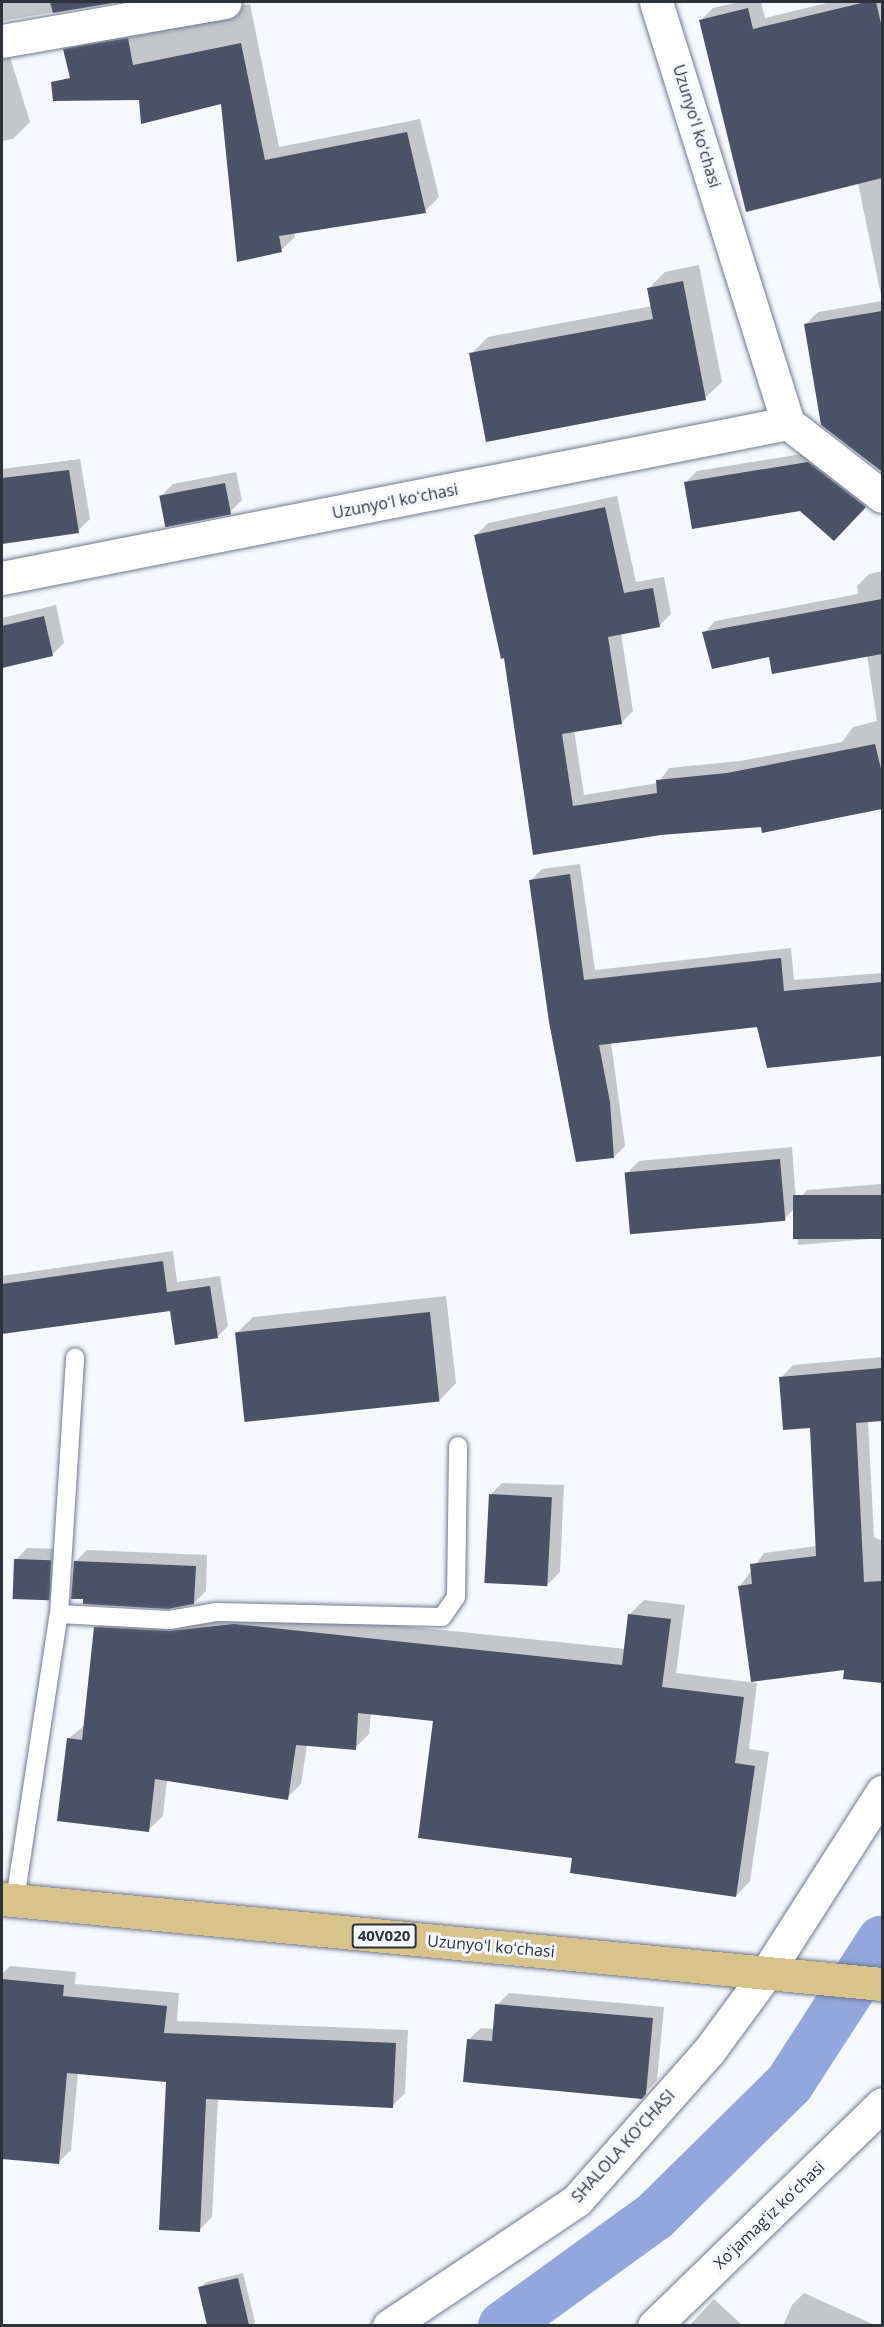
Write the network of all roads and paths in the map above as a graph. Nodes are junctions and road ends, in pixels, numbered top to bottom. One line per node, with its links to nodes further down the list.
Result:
1 (225, 2): 3 (street)
2 (656, 2): 4 (street, Uzunyoʻl koʻchasi)
3 (2, 41)
4 (788, 423): 5 (street); 6 (street, Uzunyoʻl koʻchasi)
5 (882, 496)
6 (2, 579)
7 (75, 1357): 9 (lane)
8 (458, 1446): 9 (lane)
9 (59, 1614): 11 (lane)
10 (882, 1792): 12 (street)
11 (8, 1899): 12 (main road, Uzunyoʻl koʻchasi / 40V020)
12 (767, 1972): 13 (main road, 40V020); 15 (street, SHALOLA KO'CHASI)
13 (882, 1984)
14 (882, 2104): 16 (street, Xoʻjamagʻiz koʻchasi)
15 (389, 2325)
16 (654, 2325)

